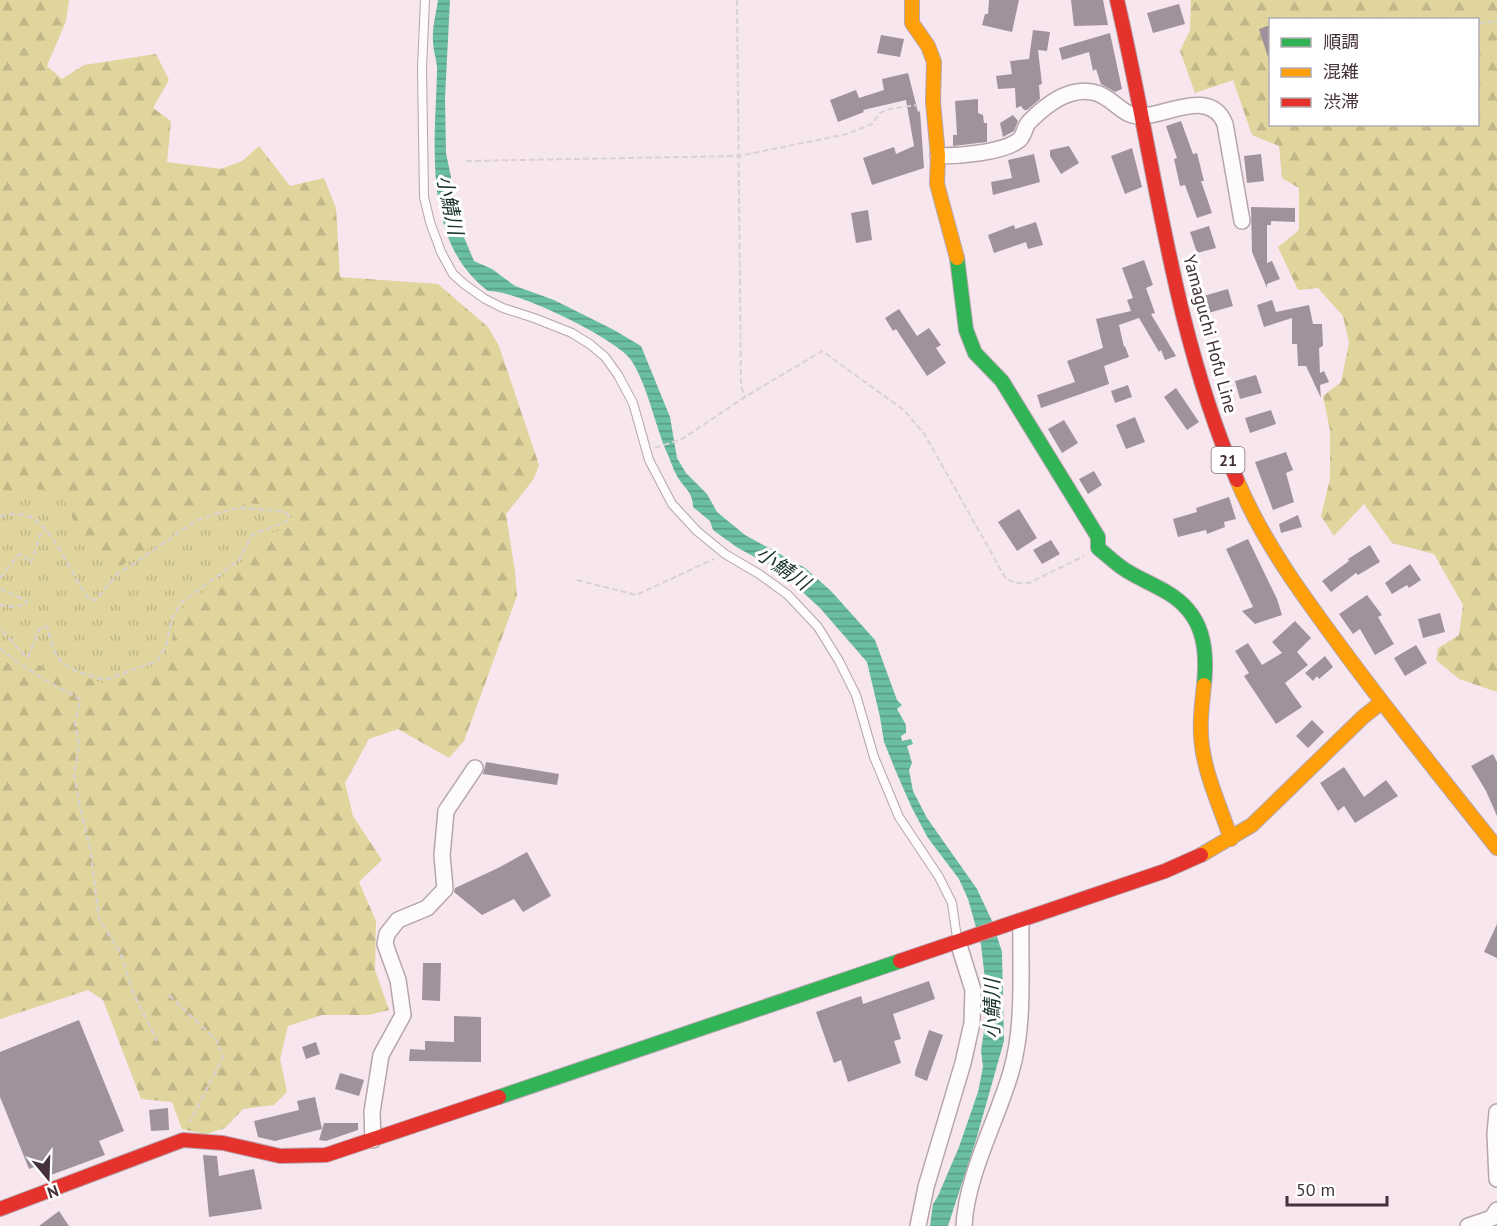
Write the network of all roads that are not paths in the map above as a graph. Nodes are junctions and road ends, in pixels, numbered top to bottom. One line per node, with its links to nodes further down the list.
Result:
1 (425, 0): 12 (lane)
2 (912, 0): 5 (street)
3 (1117, 0): 4 (street, Yamaguchi Hofu Line / 21)
4 (1142, 116): 5 (street); 6 (street); 7 (street, Yamaguchi Hofu Line / 21)
5 (938, 156): 9 (street)
6 (1242, 221)
7 (1382, 702): 9 (street); 10 (street, Yamaguchi Hofu Line / 21)
8 (474, 768): 14 (street)
9 (1231, 839): 11 (street)
10 (1497, 848)
11 (1016, 923): 12 (street); 19 (street)
12 (962, 940): 14 (street); 18 (street)
13 (1497, 1112): 15 (street)
14 (373, 1140): 16 (street)
15 (1497, 1179)
16 (0, 1209)
17 (1497, 1210): 20 (street)
18 (918, 1226)
19 (964, 1226)
20 (1468, 1226)

